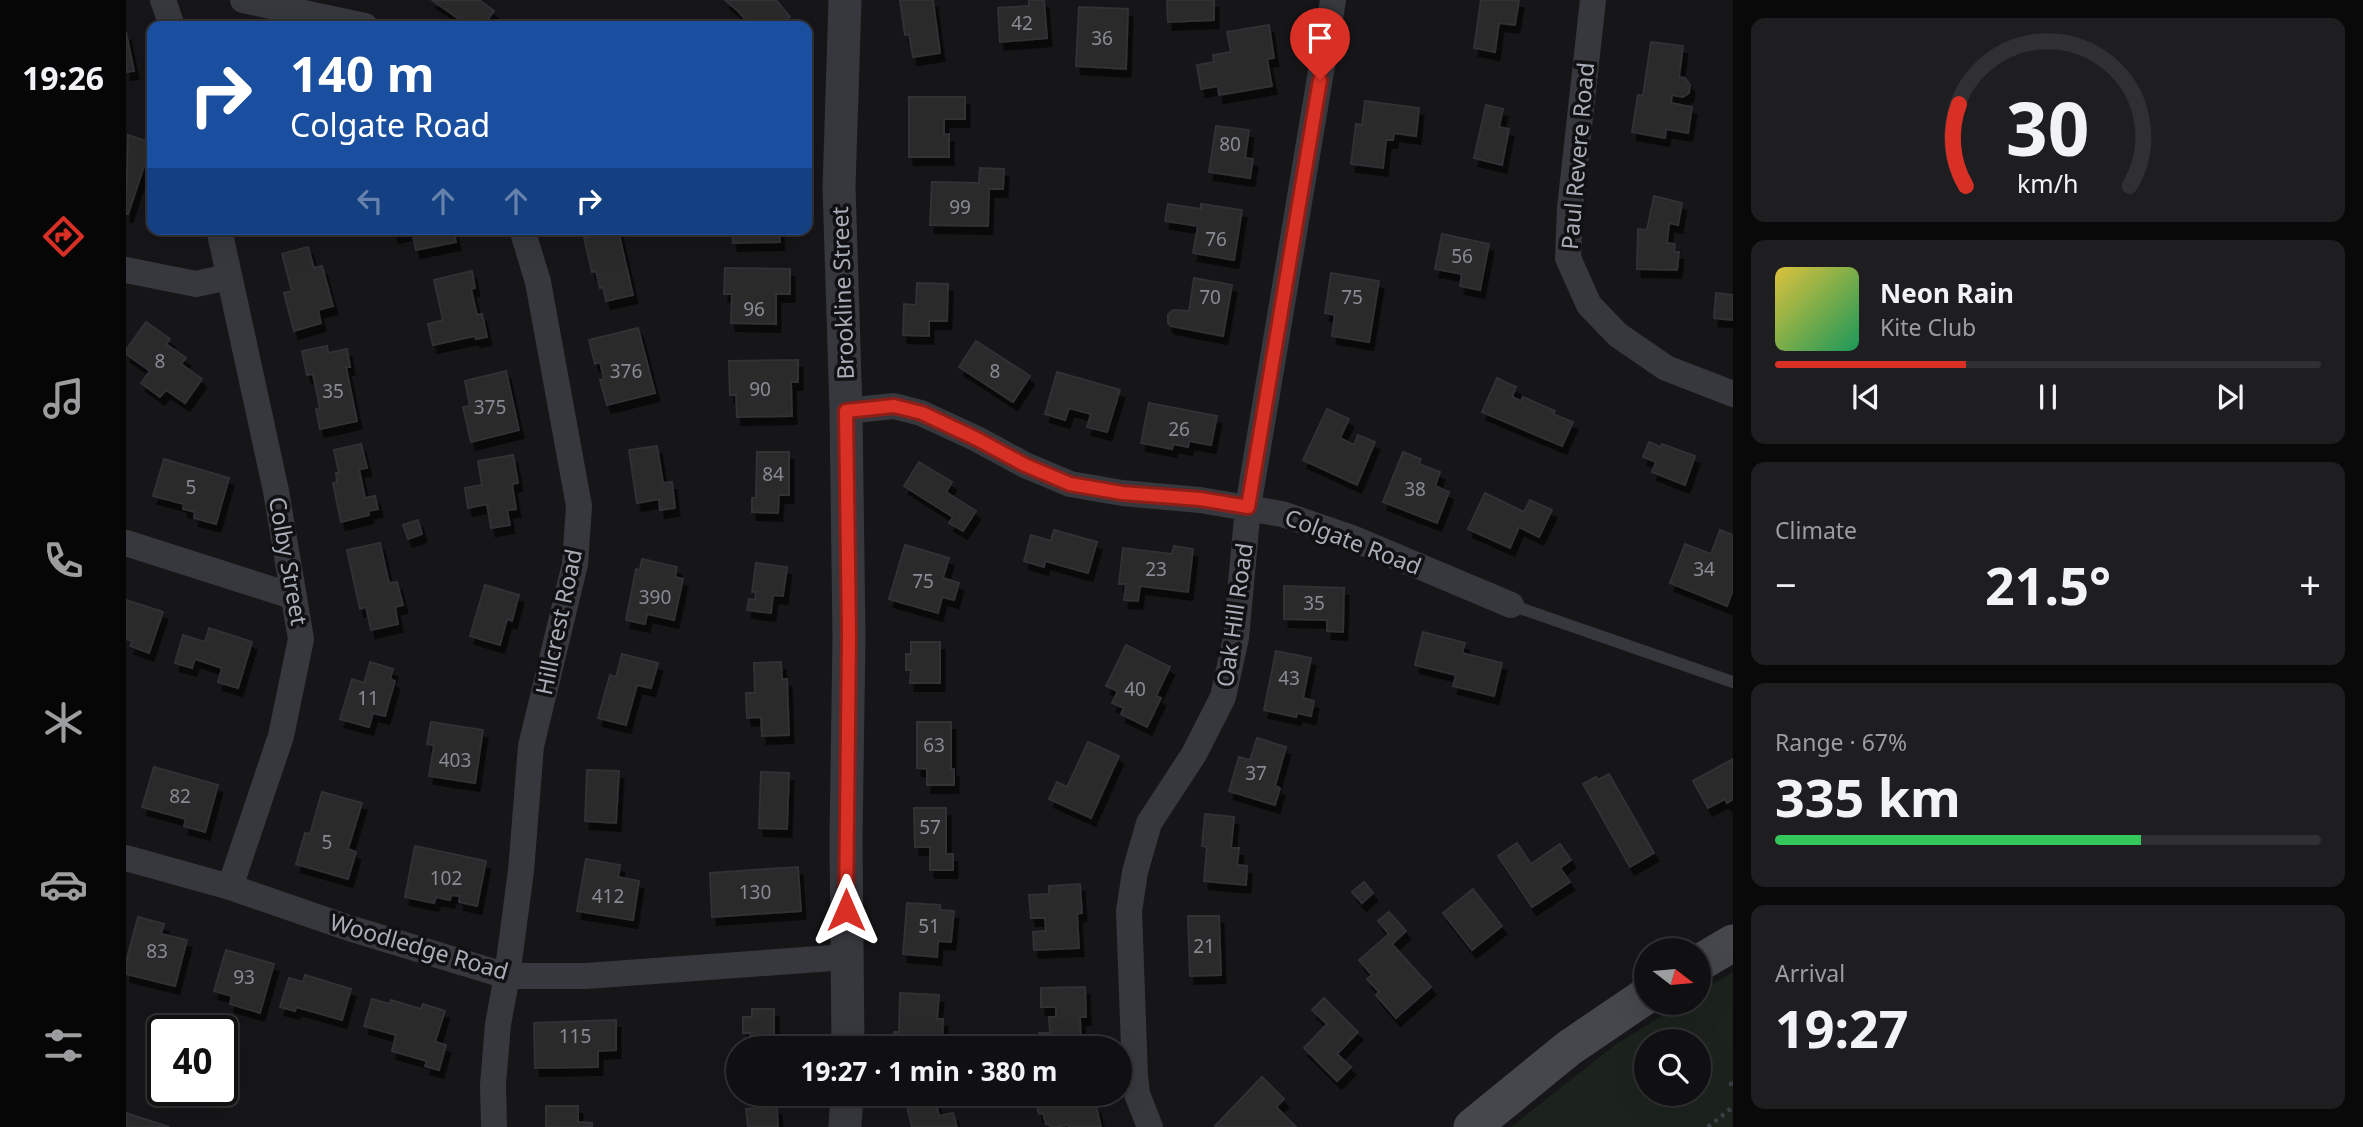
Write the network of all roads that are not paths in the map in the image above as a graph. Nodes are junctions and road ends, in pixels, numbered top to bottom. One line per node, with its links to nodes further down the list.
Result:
1 (163, 0): 6 (street)
2 (243, 0): 7 (street)
3 (845, 0): 13 (street, Brookline Street)
4 (1333, 0): 14 (street, Oak Hill Road)
5 (1593, 0): 12 (street, Paul Revere Road)
6 (170, 21)
7 (342, 21)
8 (220, 235): 11 (street, Colby Street)
9 (524, 235): 24 (street, Hillcrest Road)
10 (126, 270): 11 (street)
11 (228, 277): 16 (street, Colby Street)
12 (1733, 394)
13 (846, 411): 14 (street, Colgate Road); 23 (street, Brookline Street)
14 (1248, 507): 17 (street, Colgate Road); 30 (street, Oak Hill Road)
15 (126, 543): 16 (street)
16 (292, 596): 20 (street, Colby Street)
17 (1511, 605): 18 (lane, Colgate Road)
18 (1733, 682)
19 (126, 858): 20 (street, Woodledge Road)
20 (230, 887): 24 (street, Woodledge Road)
21 (1733, 943): 22 (main road)
22 (1712, 955)
23 (846, 957): 24 (street, Woodledge Road); 26 (street, Brookline Street)
24 (507, 976): 28 (street, Hillcrest Road)
25 (1634, 1004): 31 (main road)
26 (848, 1036)
27 (846, 1106): 29 (street)
28 (494, 1127)
29 (845, 1127)
30 (1150, 1127)
31 (1472, 1127)

